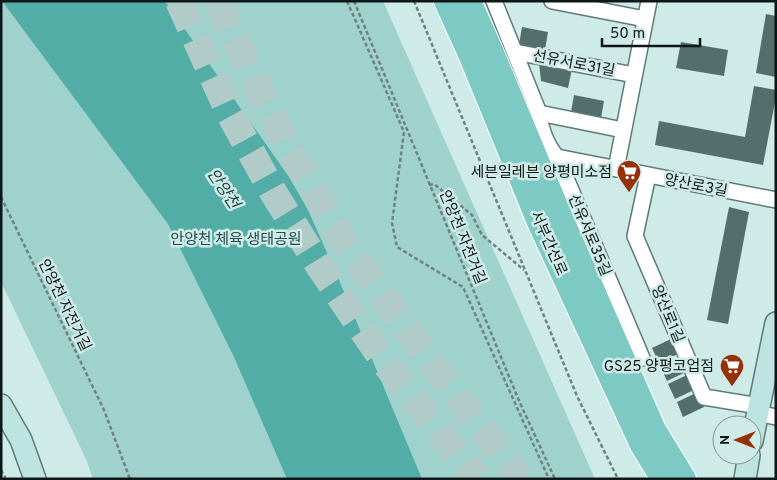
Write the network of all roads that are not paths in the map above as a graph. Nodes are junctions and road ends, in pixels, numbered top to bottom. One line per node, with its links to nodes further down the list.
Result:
1 (446, 1): 21 (main road, 서부간선로)
2 (469, 1): 22 (main road, 서부간선로)
3 (494, 1): 7 (street, 선유서로35길)
4 (552, 1): 6 (street)
5 (648, 1): 6 (street, 선유서로31길)
6 (645, 19): 8 (street, 선유서로31길)
7 (515, 52): 8 (street, 선유서로31길); 9 (street, 선유서로35길)
8 (634, 75): 10 (street, 선유서로31길)
9 (539, 113): 10 (street); 11 (street, 선유서로35길)
10 (623, 130): 12 (street, 선유서로31길)
11 (556, 158): 12 (street, 양산로3길); 16 (street, 선유서로35길)
12 (616, 169): 13 (street, 양산로3길)
13 (648, 176): 14 (street, 양산로3길); 18 (street, 양산로1길)
14 (776, 200)
15 (776, 323): 18 (street)
16 (642, 358)
17 (1, 405): 20 (street)
18 (764, 412)
19 (748, 465): 23 (street)
20 (35, 479)
21 (663, 479)
22 (684, 479)
23 (745, 479)

